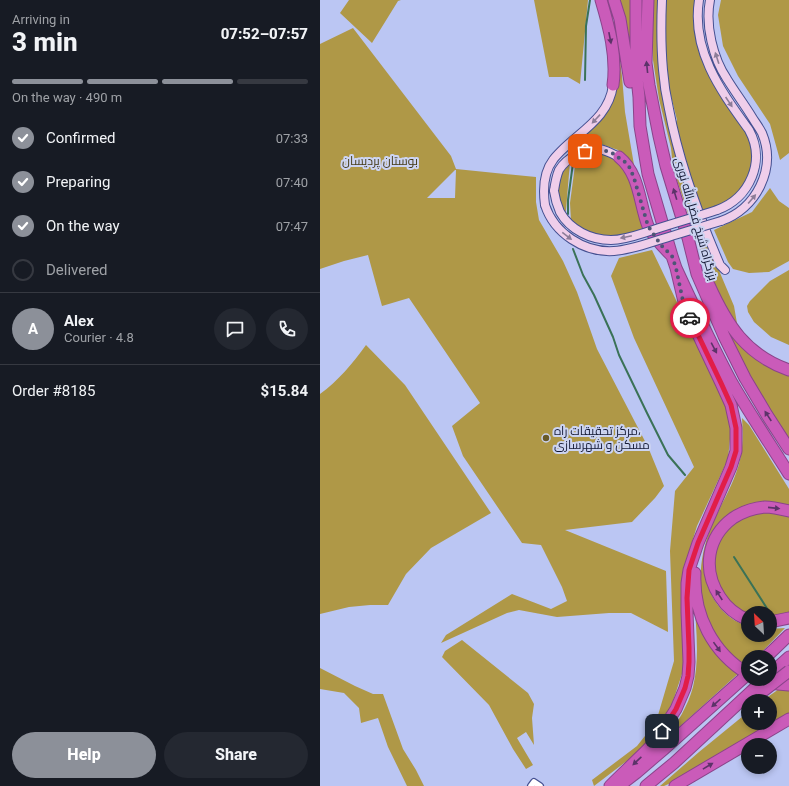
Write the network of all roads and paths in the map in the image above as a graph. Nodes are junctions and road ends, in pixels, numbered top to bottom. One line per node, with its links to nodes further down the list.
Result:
1 (601, 0): 10 (highway, one-way to 10)
2 (614, 0): 11 (highway)
3 (636, 0): 11 (highway)
4 (648, 0): 13 (highway, بزرگراه شیخ فضل‌الله نوری, one-way to 4)
5 (662, 0): 16 (street)
6 (699, 0): 9 (street)
7 (710, 0): 8 (street, one-way to 7)
8 (723, 72): 9 (street); 10 (street, one-way to 8, bridge)
9 (713, 77): 12 (street, one-way to 12, bridge)
10 (613, 85)
11 (640, 126): 14 (highway)
12 (619, 157): 14 (highway)
13 (688, 238): 17 (highway); 18 (highway, بزرگراه شیخ فضل‌الله نوری, one-way to 13)
14 (672, 256): 15 (highway)
15 (676, 268): 19 (highway, one-way to 19); 21 (highway)
16 (725, 270)
17 (789, 370)
18 (789, 449)
19 (789, 474)
20 (789, 511): 22 (highway, one-way to 20)
21 (698, 543): 29 (highway, one-way to 29); 41 (highway, one-way to 41)
22 (741, 616)
23 (789, 618): 24 (highway)
24 (777, 621)
25 (789, 635): 26 (highway)
26 (773, 650)
27 (789, 657): 28 (highway)
28 (777, 668)
29 (741, 670)
30 (789, 672): 31 (highway, bridge)
31 (777, 677)
32 (741, 680): 42 (highway, one-way to 42)
33 (777, 684): 34 (highway)
34 (789, 685)
35 (758, 686): 38 (highway)
36 (741, 710): 38 (highway)
37 (789, 719): 44 (highway, one-way to 37)
38 (674, 763): 43 (highway)
39 (531, 786): 40 (street)
40 (540, 786)
41 (610, 786)
42 (619, 786)
43 (646, 786)
44 (675, 786)

